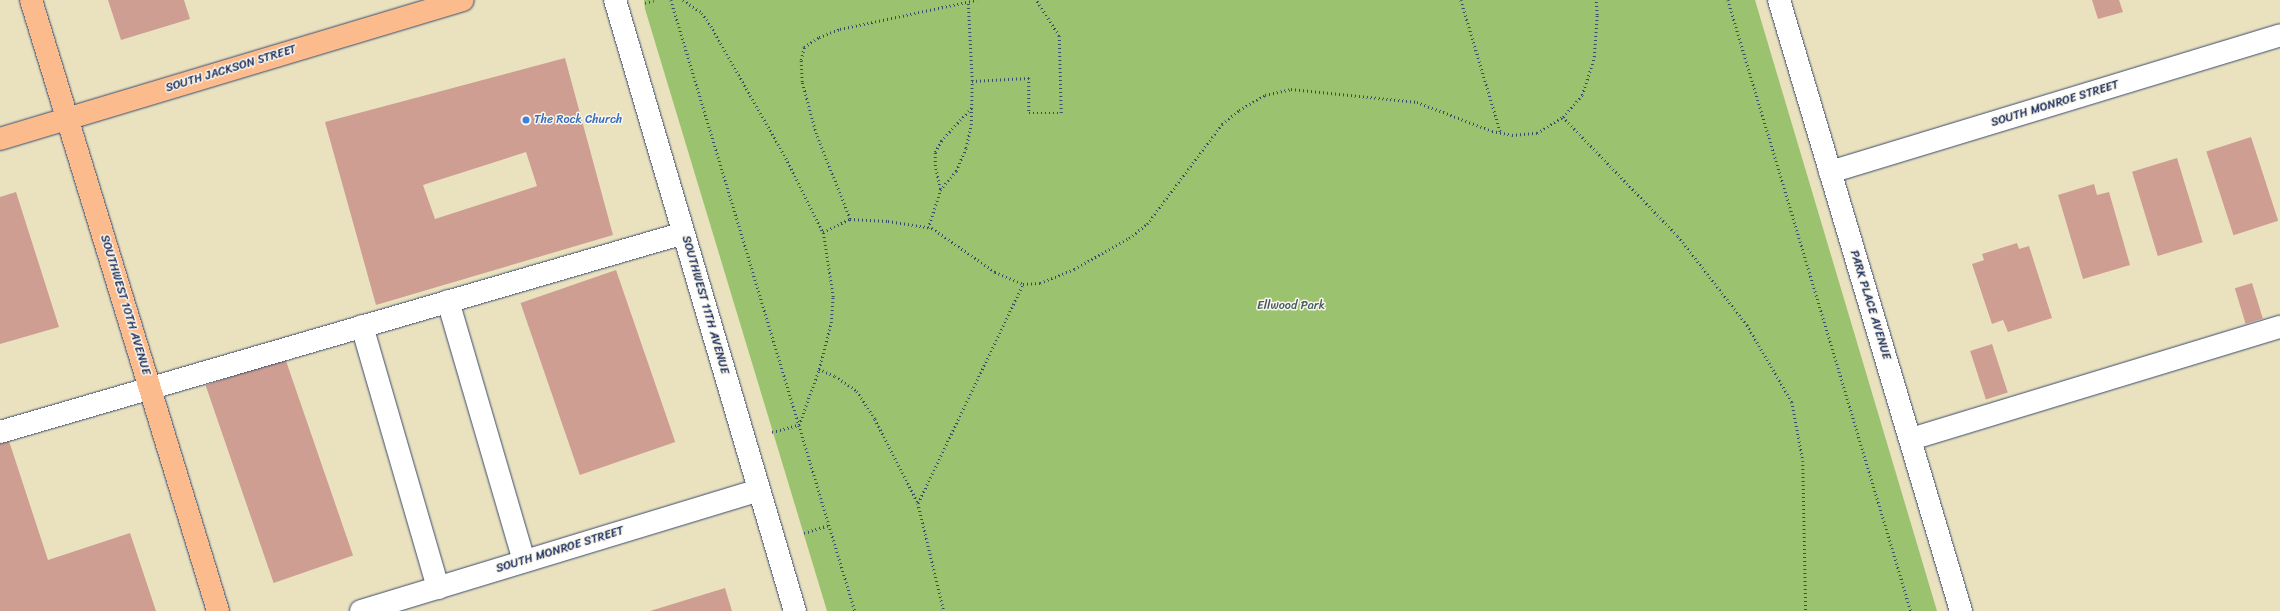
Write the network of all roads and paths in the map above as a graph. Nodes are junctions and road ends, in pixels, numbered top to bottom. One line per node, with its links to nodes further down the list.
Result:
1 (32, 0): 19 (main road, SOUTHWEST 10TH AVENUE)
2 (463, 0): 19 (main road, SOUTH JACKSON STREET)
3 (615, 0): 27 (street, SOUTHWEST 11TH AVENUE)
4 (654, 0): 14 (path)
5 (671, 0): 34 (path)
6 (683, 0): 26 (path)
7 (977, 0): 13 (path)
8 (1036, 0): 16 (path)
9 (1461, 0): 20 (path)
10 (1596, 0): 18 (path)
11 (1728, 0): 50 (path)
12 (1779, 0): 22 (street, PARK PLACE AVENUE)
13 (968, 2): 16 (path); 24 (path)
14 (645, 3)
15 (2280, 35): 22 (street, SOUTH MONROE STREET)
16 (972, 81): 17 (path)
17 (971, 108): 23 (path); 23 (path)
18 (1563, 117): 20 (path); 49 (path)
19 (68, 119): 21 (main road, SOUTH JACKSON STREET); 33 (main road, SOUTHWEST 10TH AVENUE)
20 (1501, 133): 28 (path)
21 (0, 139)
22 (1830, 172): 37 (street, PARK PLACE AVENUE)
23 (940, 190): 25 (path)
24 (850, 219): 25 (path); 26 (path)
25 (928, 228): 28 (path)
26 (823, 232): 32 (path)
27 (684, 233): 29 (street); 38 (street, SOUTHWEST 11TH AVENUE)
28 (1022, 284): 39 (path)
29 (448, 301): 30 (street); 42 (street)
30 (362, 326): 33 (street); 43 (street)
31 (2280, 327): 37 (street)
32 (819, 369): 34 (path); 39 (path)
33 (150, 387): 35 (street); 44 (main road, SOUTHWEST 10TH AVENUE)
34 (799, 424): 36 (path); 40 (path)
35 (0, 432)
36 (772, 432)
37 (1911, 439): 51 (street, PARK PLACE AVENUE)
38 (759, 490): 42 (street, SOUTH MONROE STREET); 46 (street, SOUTHWEST 11TH AVENUE)
39 (918, 503): 48 (path)
40 (829, 526): 41 (path); 47 (path)
41 (804, 533)
42 (524, 561): 43 (street, SOUTH MONROE STREET)
43 (438, 588): 45 (street, SOUTH MONROE STREET)
44 (218, 611)
45 (361, 611)
46 (795, 611)
47 (855, 611)
48 (944, 611)
49 (1806, 611)
50 (1911, 611)
51 (1961, 611)

